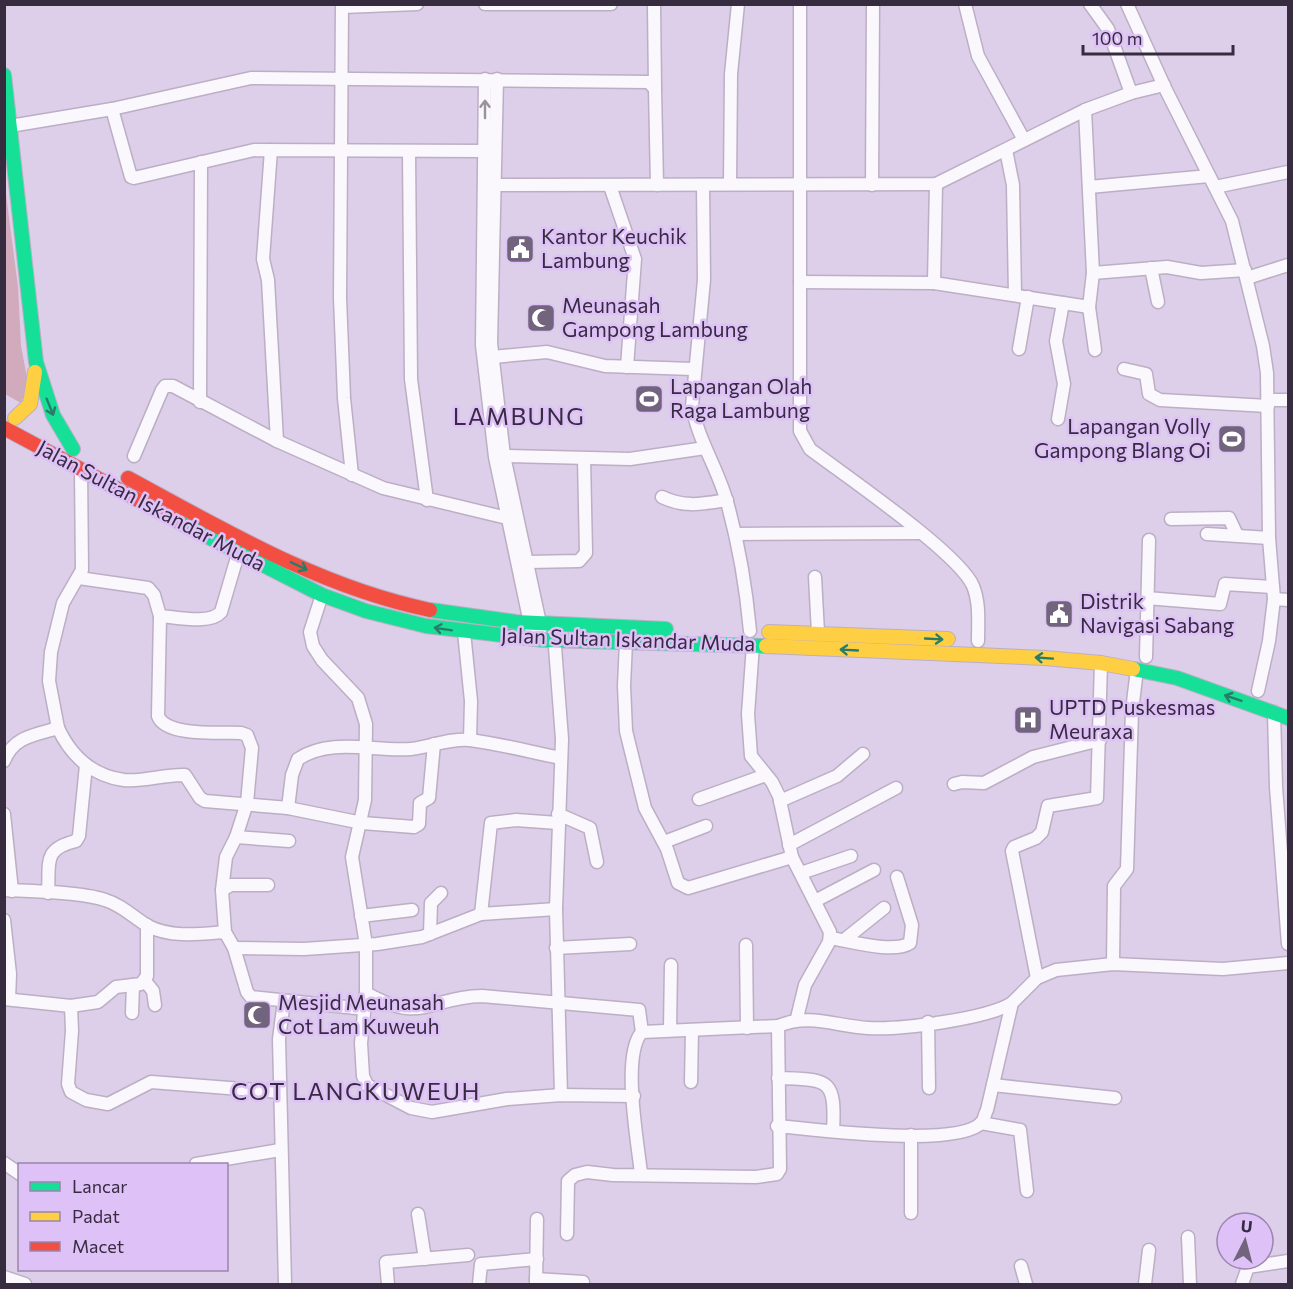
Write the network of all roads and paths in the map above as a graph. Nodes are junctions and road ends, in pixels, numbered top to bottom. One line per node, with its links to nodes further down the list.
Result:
1 (417, 4): 13 (street)
2 (484, 4): 11 (street)
3 (611, 4): 12 (street)
4 (654, 4): 18 (street)
5 (738, 4): 32 (street)
6 (800, 4): 33 (street)
7 (873, 4): 38 (street)
8 (965, 4): 23 (street)
9 (1090, 4): 19 (street)
10 (1127, 4): 17 (street)
11 (515, 5): 12 (street)
12 (585, 5)
13 (343, 6): 15 (street)
14 (4, 75): 22 (main road)
15 (342, 79): 16 (street); 20 (street); 26 (street)
16 (491, 79): 18 (street); 27 (street, one-way to 16); 35 (street)
17 (1164, 85): 19 (street); 31 (street)
18 (655, 89): 36 (street)
19 (1131, 93): 21 (street)
20 (112, 109): 22 (street); 29 (street)
21 (1085, 110): 23 (street); 40 (street)
22 (10, 126): 55 (main road)
23 (1024, 140): 25 (street)
24 (271, 150): 26 (street); 29 (street); 65 (street)
25 (1005, 150): 34 (street); 47 (street)
26 (343, 151): 28 (street); 74 (street)
27 (484, 151): 28 (street); 35 (street)
28 (409, 152): 76 (street)
29 (201, 162): 60 (street)
30 (1288, 172): 31 (street)
31 (1212, 181): 40 (street); 44 (street)
32 (730, 184): 33 (street); 37 (street)
33 (800, 184): 38 (street); 45 (street)
34 (936, 184): 38 (street); 46 (street)
35 (489, 185): 39 (street); 54 (street); 62 (street)
36 (657, 185): 37 (street); 39 (street)
37 (703, 185): 57 (street)
38 (872, 185)
39 (610, 186): 56 (street)
40 (1089, 187): 43 (street)
41 (1288, 265): 44 (street)
42 (1151, 268): 43 (street); 44 (street); 49 (street)
43 (1093, 273): 51 (street)
44 (1246, 274): 61 (street)
45 (800, 282): 46 (street); 80 (street)
46 (934, 283): 47 (street)
47 (1015, 295): 48 (street)
48 (1028, 297): 50 (street); 52 (street)
49 (1158, 302)
50 (1063, 303): 51 (street); 63 (street)
51 (1089, 307): 53 (street)
52 (1019, 349)
53 (1095, 350)
54 (492, 357): 56 (street); 62 (street)
55 (36, 362): 64 (main road); 67 (main road, one-way to 67)
56 (627, 367): 57 (street)
57 (693, 369): 66 (street)
58 (1124, 369): 61 (street)
59 (1288, 400): 61 (street)
60 (200, 402): 65 (street); 68 (street)
61 (1268, 403): 84 (street)
62 (494, 416): 69 (street); 78 (street)
63 (1058, 419)
64 (8, 420): 67 (main road, Jalan Sultan Iskandar Muda); 72 (main road, Jalan Sultan Iskandar Muda)
65 (277, 441): 74 (street)
66 (705, 448): 70 (street); 77 (street)
67 (73, 449): 71 (main road, Jalan Sultan Iskandar Muda)
68 (134, 456)
69 (504, 456): 70 (street); 87 (street)
70 (584, 459): 87 (street)
71 (93, 460)
72 (81, 468): 86 (main road, Jalan Sultan Iskandar Muda); 88 (street)
73 (114, 470): 95 (main road, Jalan Sultan Iskandar Muda, one-way to 95)
74 (352, 475): 76 (street)
75 (662, 497): 77 (street)
76 (427, 500): 78 (street)
77 (727, 500): 81 (street)
78 (507, 518): 95 (street)
79 (1171, 519): 83 (street)
80 (920, 533): 81 (street); 101 (street)
81 (735, 534): 97 (street)
82 (1207, 534): 83 (street)
83 (1238, 535): 84 (street)
84 (1269, 538): 90 (street)
85 (1149, 540): 92 (street)
86 (237, 555): 91 (main road, Jalan Sultan Iskandar Muda); 94 (street)
87 (528, 562): 95 (street)
88 (79, 578): 94 (street); 110 (street)
89 (815, 578): 99 (street)
90 (1274, 593): 92 (street); 93 (street); 107 (street)
91 (322, 594): 98 (main road, Jalan Sultan Iskandar Muda, one-way to 91); 114 (street)
92 (1147, 598): 105 (street)
93 (1288, 600)
94 (160, 616): 124 (street)
95 (542, 625): 96 (main road, Jalan Sultan Iskandar Muda); 100 (street); 100 (street)
96 (681, 629)
97 (744, 631): 99 (main road, Jalan Sultan Iskandar Muda)
98 (464, 632): 100 (main road, Jalan Sultan Iskandar Muda); 111 (street)
99 (818, 633): 101 (main road, Jalan Sultan Iskandar Muda, one-way to 101)
100 (544, 640): 102 (main road, Jalan Sultan Iskandar Muda); 116 (street)
101 (978, 641): 105 (main road, Jalan Sultan Iskandar Muda)
102 (626, 642): 103 (main road, Jalan Sultan Iskandar Muda); 132 (street)
103 (753, 645): 104 (main road, Jalan Sultan Iskandar Muda, one-way to 103); 119 (street)
104 (1101, 663): 105 (main road, Jalan Sultan Iskandar Muda); 112 (street)
105 (1141, 663): 106 (main road, Jalan Sultan Iskandar Muda); 108 (main road, Jalan Sultan Iskandar Muda, one-way to 105); 164 (street)
106 (1224, 680)
107 (1257, 691)
108 (1274, 712): 109 (main road, Jalan Sultan Iskandar Muda); 133 (street)
109 (1288, 718)
110 (58, 729): 117 (street); 118 (street)
111 (470, 740): 113 (street); 116 (street)
112 (1100, 740): 120 (street); 166 (street)
113 (434, 744): 114 (street); 128 (street)
114 (366, 747): 125 (street); 128 (street)
115 (863, 754): 123 (street)
116 (561, 758): 127 (street)
117 (4, 761)
118 (86, 765): 124 (street); 143 (street)
119 (766, 775): 122 (street); 123 (street)
120 (954, 784)
121 (896, 788): 134 (street)
122 (699, 799)
123 (780, 801): 134 (street)
124 (247, 803): 125 (street); 130 (street)
125 (288, 808): 128 (street)
126 (4, 814): 141 (street)
127 (558, 818): 136 (street); 147 (street); 149 (street)
128 (362, 823): 150 (street)
129 (706, 826): 132 (street)
130 (236, 837): 131 (street); 142 (street)
131 (289, 841)
132 (664, 842): 134 (street)
133 (1284, 844): 158 (street)
134 (790, 851): 138 (street)
135 (851, 856): 138 (street)
136 (597, 862)
137 (874, 870): 145 (street)
138 (801, 873): 145 (street)
139 (897, 877): 156 (street)
140 (268, 885): 142 (street)
141 (8, 890): 143 (street)
142 (222, 890): 153 (street)
143 (48, 893): 152 (street)
144 (441, 893): 154 (street)
145 (815, 901): 155 (street)
146 (884, 908): 156 (street)
147 (556, 909): 149 (street); 162 (street)
148 (412, 910): 150 (street)
149 (481, 914): 154 (street)
150 (361, 916): 159 (street)
151 (4, 920): 169 (street)
152 (147, 925): 153 (street); 167 (street)
153 (225, 932): 161 (street)
154 (430, 934): 159 (street)
155 (830, 938): 156 (street); 177 (street)
156 (844, 940)
157 (630, 944): 162 (street)
158 (1288, 944)
159 (366, 945): 161 (street); 168 (street)
160 (746, 945): 180 (street)
161 (234, 948): 170 (street)
162 (556, 948): 171 (street)
163 (1288, 963): 164 (street)
164 (1113, 964): 166 (street)
165 (671, 965): 181 (street)
166 (1037, 978): 172 (street)
167 (139, 983): 173 (street); 174 (street); 176 (street)
168 (366, 993): 171 (street); 175 (street)
169 (7, 999): 174 (street)
170 (284, 1001): 175 (street); 188 (street)
171 (559, 1001): 183 (street); 189 (street)
172 (1012, 1003): 178 (street); 186 (street)
173 (155, 1005)
174 (71, 1006): 188 (street)
175 (365, 1009): 189 (street)
176 (132, 1013)
177 (797, 1018): 178 (street); 179 (street)
178 (928, 1022): 187 (street)
179 (778, 1026): 180 (street); 184 (street)
180 (747, 1028): 182 (street)
181 (670, 1030): 182 (street); 183 (street)
182 (692, 1030): 185 (street)
183 (642, 1032): 190 (street)
184 (778, 1078): 193 (street); 194 (street)
185 (691, 1082)
186 (993, 1085): 191 (street); 192 (street)
187 (929, 1088)
188 (280, 1092): 196 (street)
189 (561, 1095): 190 (street)
190 (634, 1096): 200 (street)
191 (1115, 1098)
192 (981, 1123): 195 (street); 201 (street)
193 (777, 1126): 194 (street); 200 (street)
194 (833, 1131): 195 (street)
195 (911, 1136): 202 (street)
196 (280, 1150): 198 (street); 217 (street)
197 (4, 1163): 199 (street)
198 (202, 1163)
199 (18, 1173)
200 (641, 1174): 205 (street)
201 (1027, 1191)
202 (911, 1213)
203 (418, 1214): 209 (street)
204 (537, 1219): 210 (street)
205 (567, 1234)
206 (1188, 1237): 222 (street)
207 (1149, 1250): 221 (street)
208 (468, 1255): 209 (street)
209 (425, 1259): 218 (street)
210 (537, 1259): 214 (street); 219 (street)
211 (1288, 1261): 223 (street)
212 (1021, 1266): 220 (street)
213 (4, 1277): 216 (street)
214 (536, 1282): 215 (street)
215 (583, 1282)
216 (25, 1284)
217 (285, 1284)
218 (388, 1284)
219 (479, 1284)
220 (1026, 1284)
221 (1145, 1284)
222 (1190, 1284)
223 (1242, 1284)

